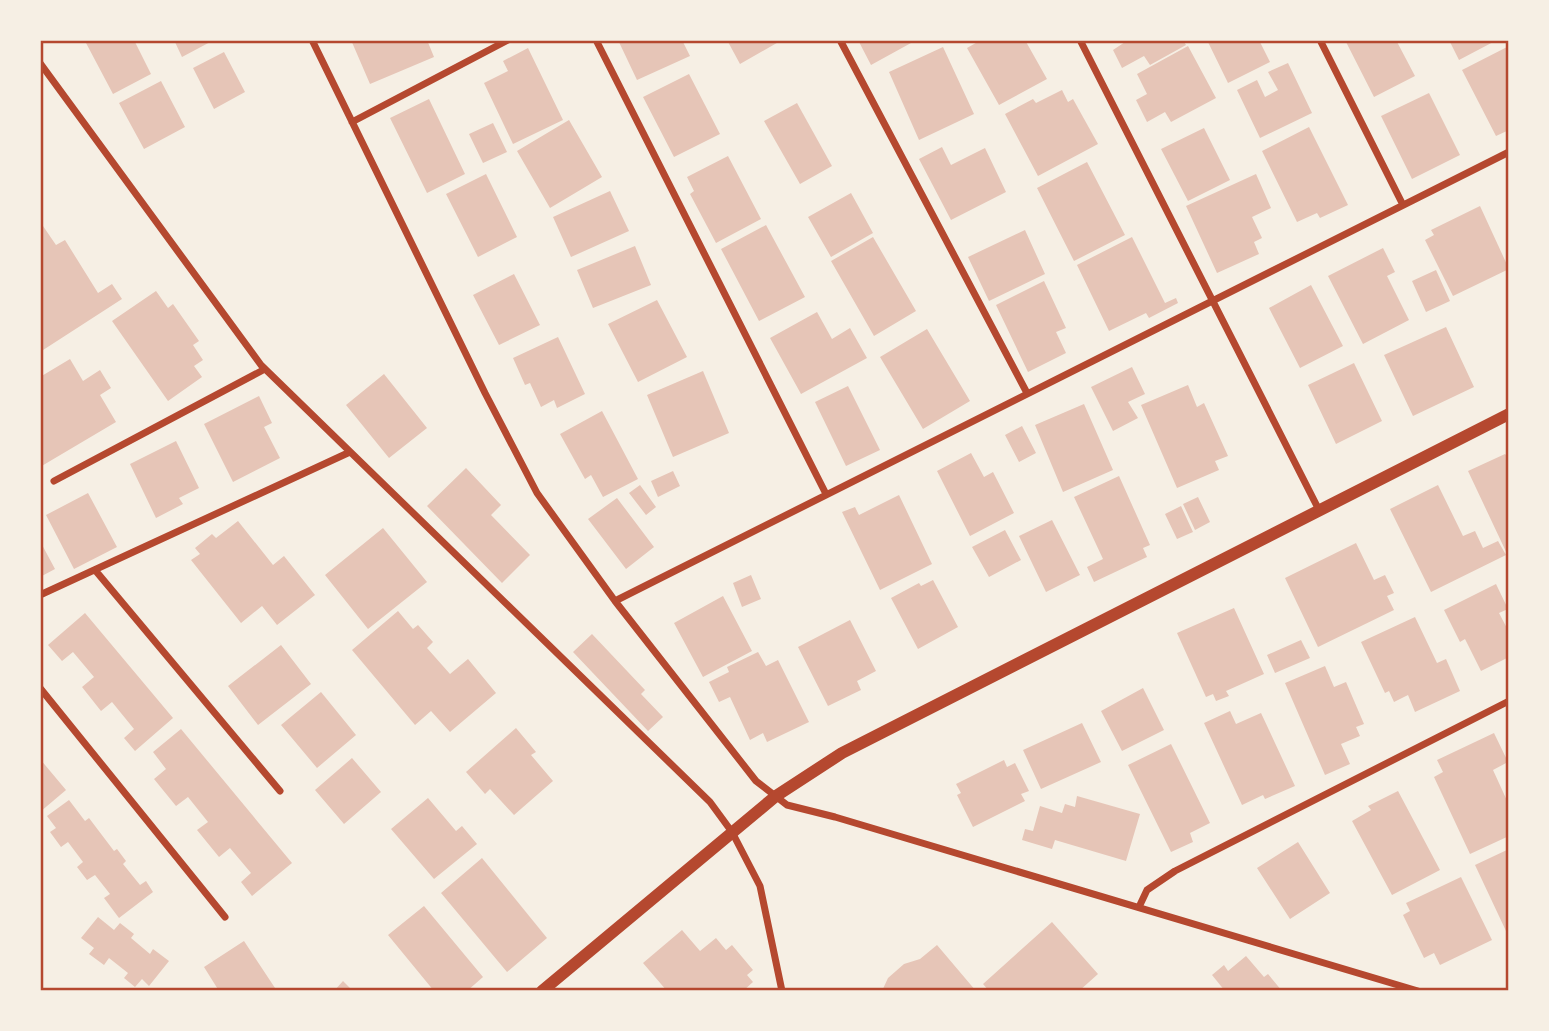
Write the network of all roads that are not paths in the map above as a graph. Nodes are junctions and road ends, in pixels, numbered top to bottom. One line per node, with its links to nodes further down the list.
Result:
1 (312, 40): 8 (street)
2 (508, 40): 8 (street)
3 (596, 40): 17 (street)
4 (839, 40): 13 (street)
5 (1080, 40): 11 (street)
6 (1320, 40): 10 (street)
7 (40, 63): 12 (street)
8 (352, 122): 21 (street)
9 (1509, 152): 10 (street)
10 (1403, 205): 11 (street)
11 (1214, 300): 13 (street); 18 (street)
12 (265, 369): 15 (street); 16 (street)
13 (1027, 393): 17 (street)
14 (1509, 414): 18 (street)
15 (350, 452): 19 (street); 26 (street)
16 (54, 481)
17 (827, 494): 21 (street)
18 (1319, 510): 25 (street)
19 (95, 570): 20 (street); 24 (street)
20 (40, 595)
21 (615, 601): 25 (street)
22 (40, 688): 28 (street)
23 (1509, 701): 27 (street)
24 (280, 791)
25 (776, 796): 26 (street); 27 (street)
26 (732, 832): 29 (street); 30 (street)
27 (1139, 908): 31 (street)
28 (225, 917)
29 (542, 991)
30 (782, 991)
31 (1418, 991)

